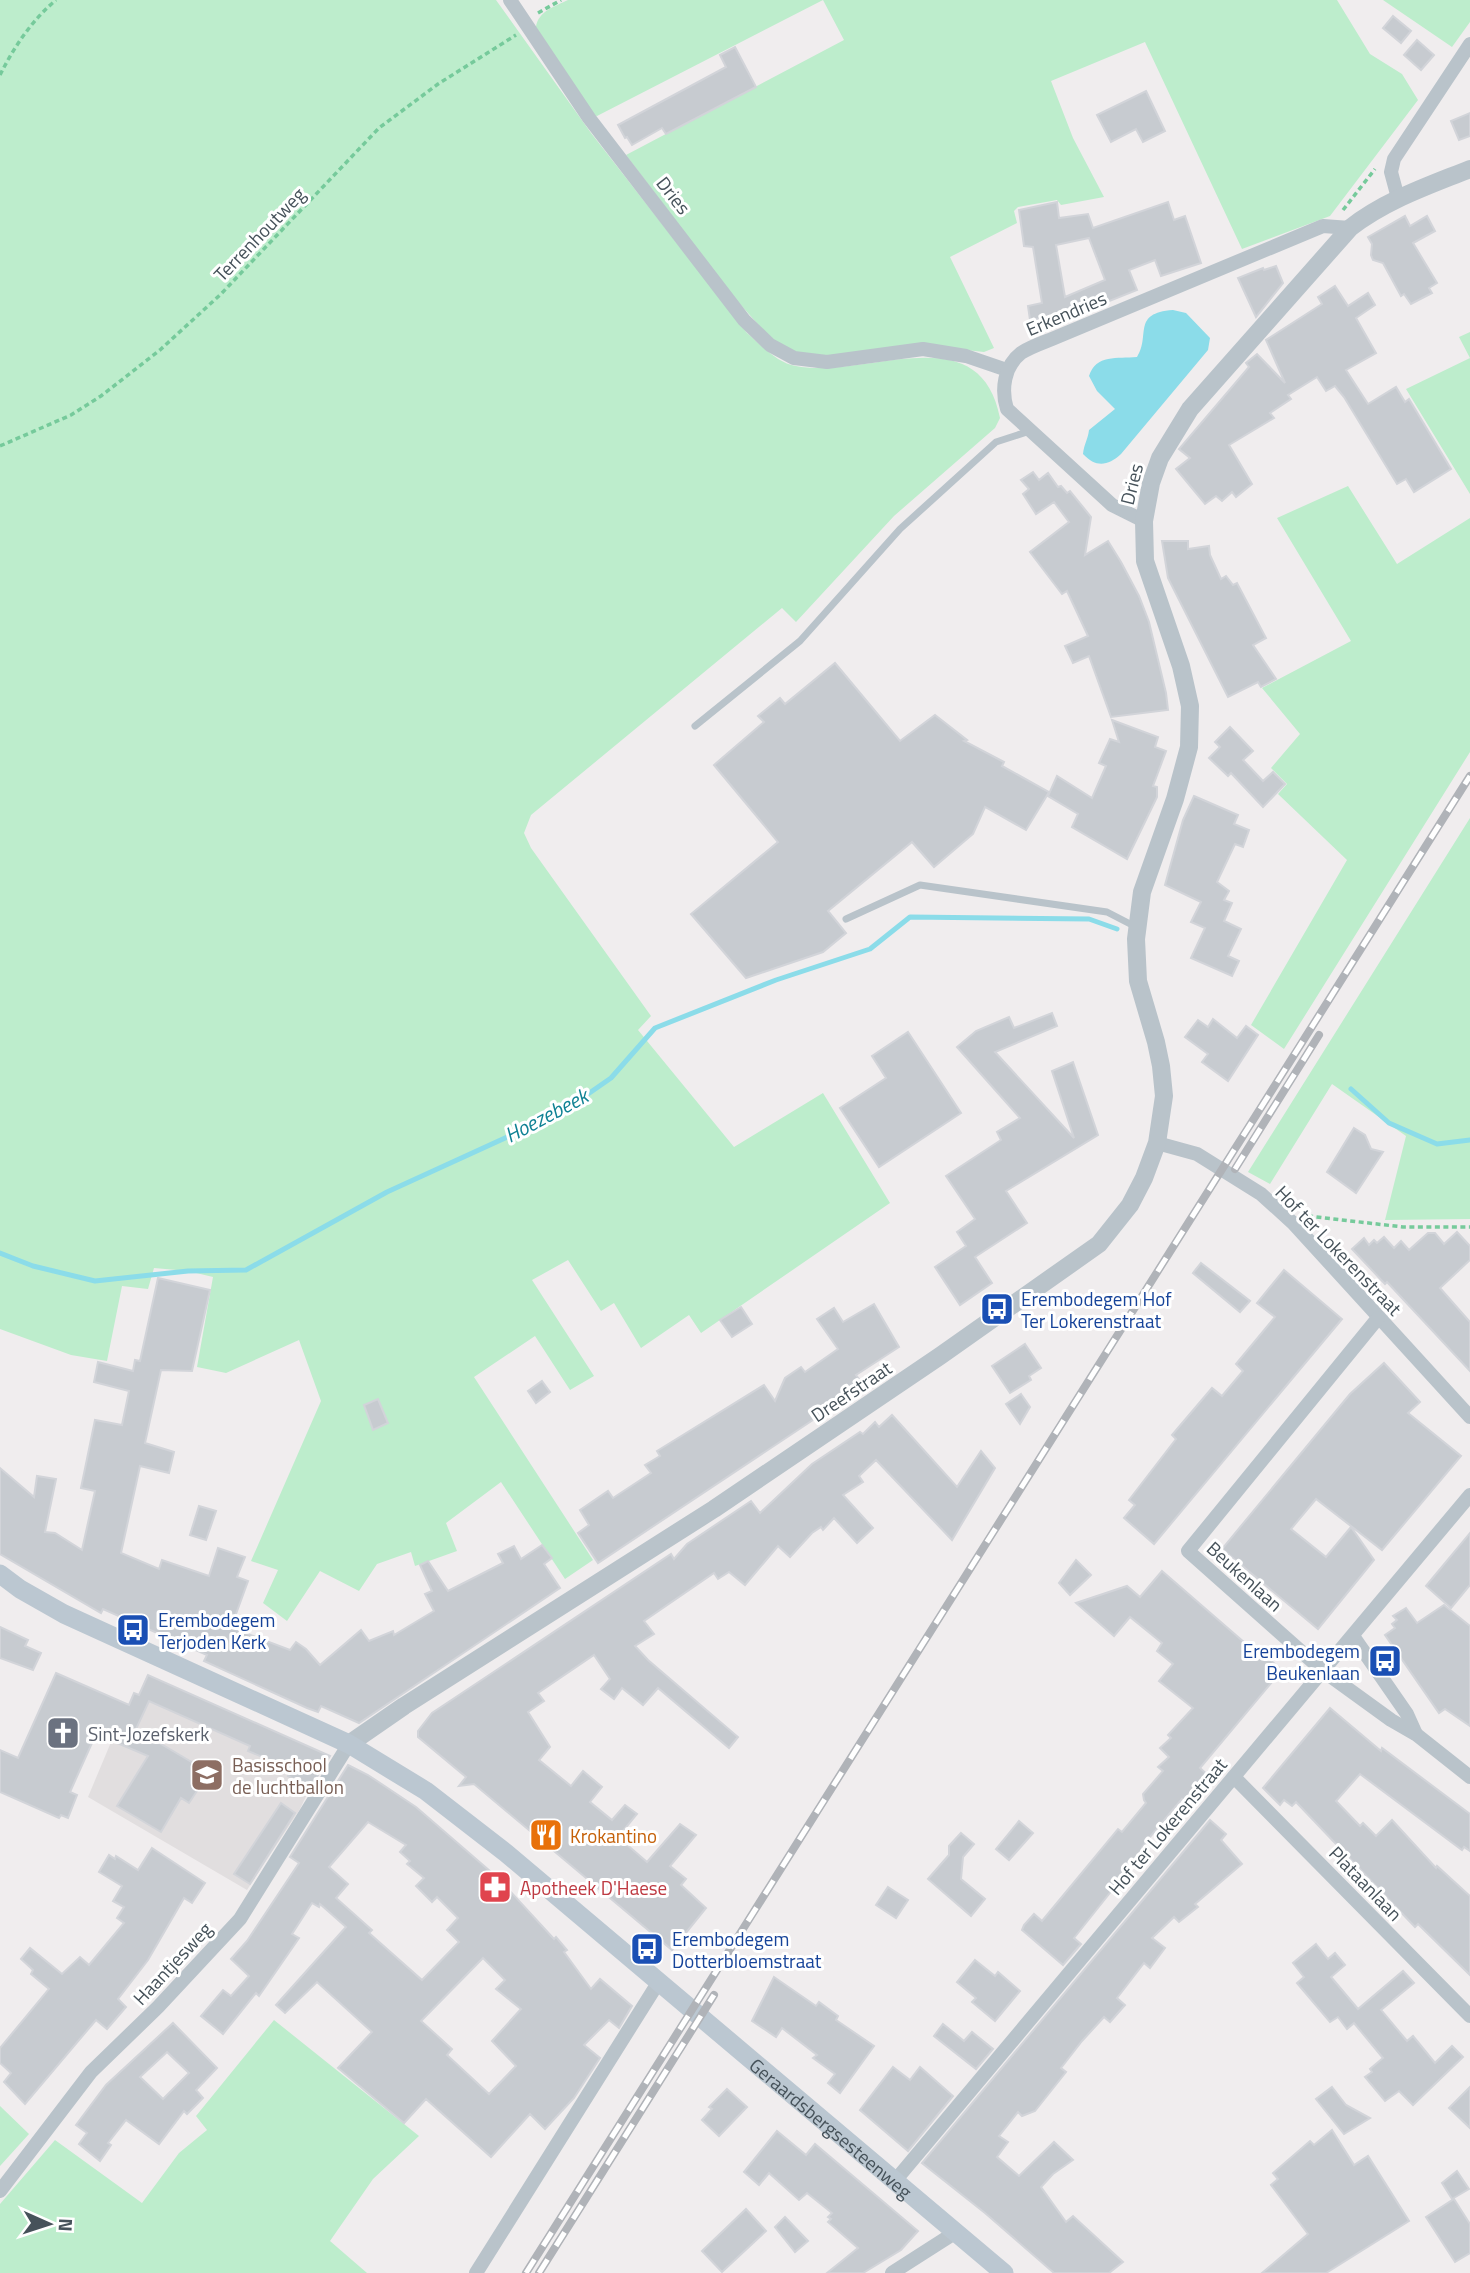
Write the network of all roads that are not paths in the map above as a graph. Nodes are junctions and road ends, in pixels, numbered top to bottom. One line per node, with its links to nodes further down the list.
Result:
1 (510, 0): 6 (street, Dries)
2 (1470, 44): 4 (street)
3 (1470, 169): 4 (street, Dries)
4 (1398, 198): 5 (street, Dries)
5 (1350, 228): 6 (street, Erkendries); 8 (street, Dries)
6 (1007, 370): 7 (street)
7 (1030, 431): 8 (street); 9 (lane)
8 (1144, 521): 11 (street, Dries)
9 (695, 726)
10 (845, 919): 11 (lane)
11 (1136, 933): 12 (street, Dreefstraat)
12 (1157, 1143): 13 (street, Hof ter Lokerenstraat); 20 (street, Dreefstraat)
13 (1378, 1318): 14 (street, Hof ter Lokerenstraat); 18 (street, Beukenlaan)
14 (1470, 1417)
15 (1470, 1495): 17 (street, Hof ter Lokerenstraat)
16 (0, 1574): 20 (main road, Geraardsbergsesteenweg)
17 (1353, 1636): 18 (street, Hof ter Lokerenstraat); 19 (street, Beukenlaan)
18 (1322, 1670): 19 (street, Beukenlaan); 21 (street, Hof ter Lokerenstraat)
19 (1417, 1735): 22 (street, Beukenlaan)
20 (349, 1744): 23 (main road, Geraardsbergsesteenweg); 26 (street, Haantjesweg)
21 (1234, 1777): 24 (street, Plataanlaan); 25 (street, Hof ter Lokerenstraat)
22 (1470, 1777)
23 (658, 1983): 25 (main road, Geraardsbergsesteenweg); 28 (street)
24 (1470, 2016)
25 (894, 2182): 27 (main road, Geraardsbergsesteenweg)
26 (0, 2191)
27 (956, 2232): 29 (street); 30 (main road, Geraardsbergsesteenweg)
28 (476, 2273)
29 (892, 2273)
30 (1004, 2273)

